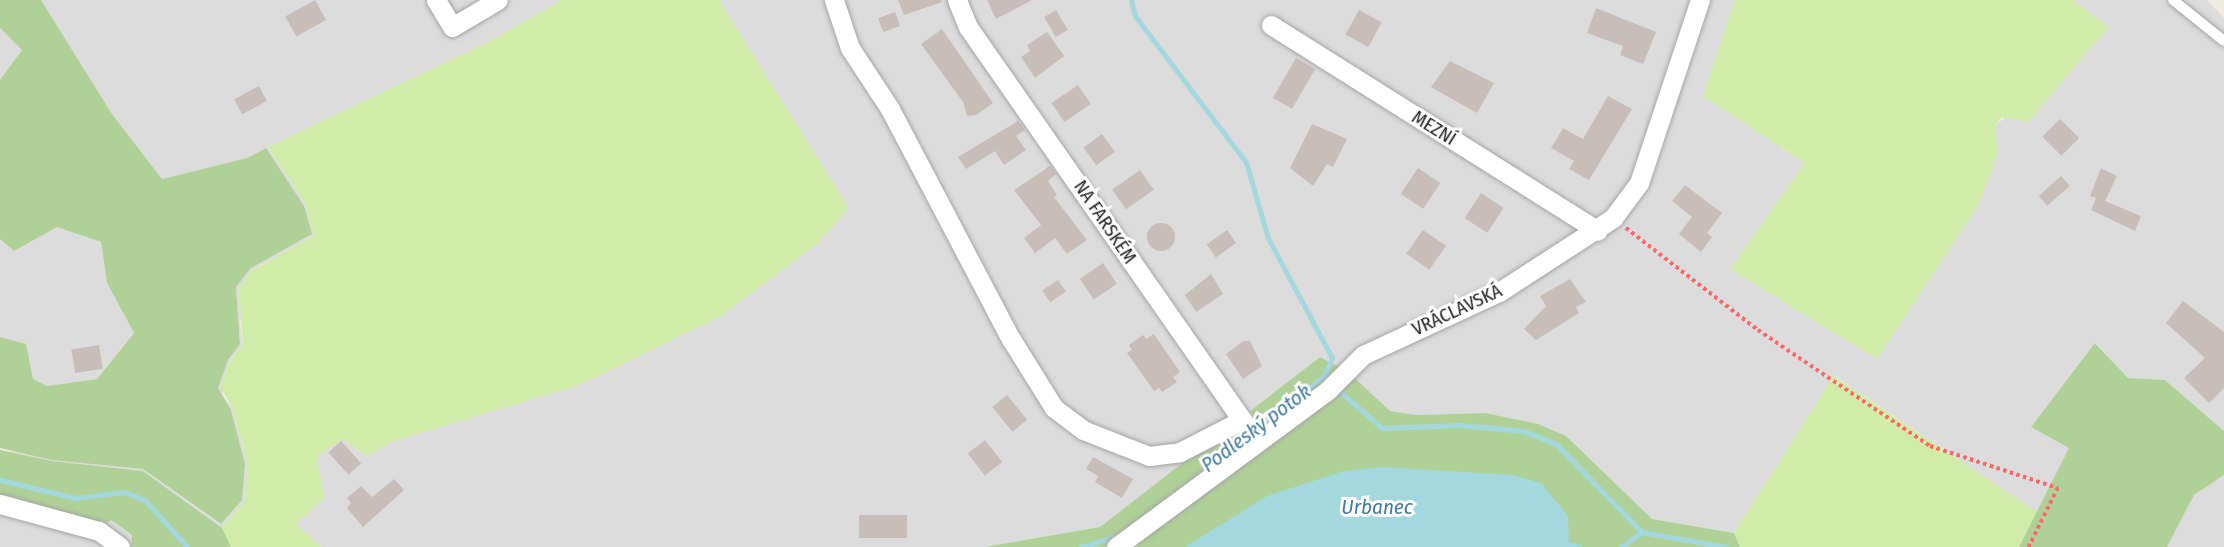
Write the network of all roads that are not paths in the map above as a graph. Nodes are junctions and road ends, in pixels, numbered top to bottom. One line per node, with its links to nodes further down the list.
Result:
1 (436, 0): 2 (street)
2 (498, 0)
3 (834, 0): 10 (street)
4 (957, 0): 10 (street, NA FARSKÉM)
5 (1700, 0): 9 (street, VRÁCLAVSKÁ)
6 (2174, 0): 8 (lane)
7 (1271, 25): 9 (street, MEZNÍ)
8 (2224, 41)
9 (1605, 225): 10 (street, VRÁCLAVSKÁ)
10 (1251, 432): 13 (street, VRÁCLAVSKÁ)
11 (0, 505): 12 (street)
12 (120, 547)
13 (1116, 547)

